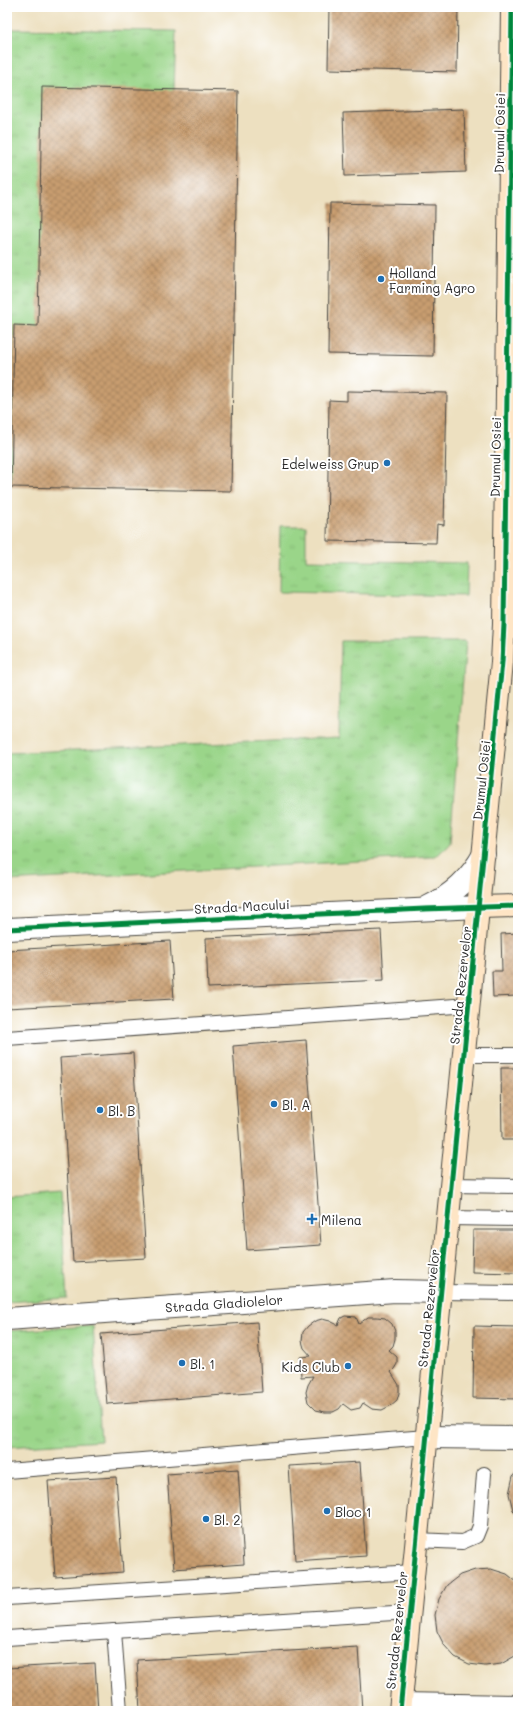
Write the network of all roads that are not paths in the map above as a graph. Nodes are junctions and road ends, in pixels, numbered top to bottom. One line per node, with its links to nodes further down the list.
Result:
1 (512, 7): 2 (street, Drumul Osiei)
2 (484, 854): 4 (street, Drumul Osiei); 5 (street)
3 (518, 906): 4 (street)
4 (479, 907): 5 (street, Strada Macului); 7 (street, Strada Rezervelor)
5 (424, 909): 6 (street, Strada Macului)
6 (7, 928)
7 (470, 1005): 8 (lane); 9 (street, Strada Rezervelor)
8 (7, 1038)
9 (464, 1055): 10 (lane); 11 (street, Strada Rezervelor)
10 (518, 1055)
11 (451, 1185): 12 (lane); 13 (street, Strada Rezervelor)
12 (518, 1186)
13 (448, 1218): 14 (lane); 15 (street, Strada Rezervelor)
14 (518, 1219)
15 (441, 1292): 16 (lane); 17 (street, Strada Gladiolelor); 18 (street, Strada Rezervelor)
16 (518, 1293)
17 (7, 1319)
18 (426, 1437): 19 (street); 20 (lane); 22 (street, Strada Rezervelor)
19 (518, 1438)
20 (7, 1471)
21 (484, 1474): 22 (lane)
22 (416, 1540): 23 (street, Strada Rezervelor)
23 (413, 1572): 24 (lane); 25 (street, Strada Rezervelor)
24 (7, 1598)
25 (409, 1612): 26 (lane); 29 (street, Strada Rezervelor)
26 (114, 1631): 27 (lane); 30 (lane)
27 (7, 1638)
28 (518, 1702): 29 (lane)
29 (400, 1706)
30 (120, 1711)

